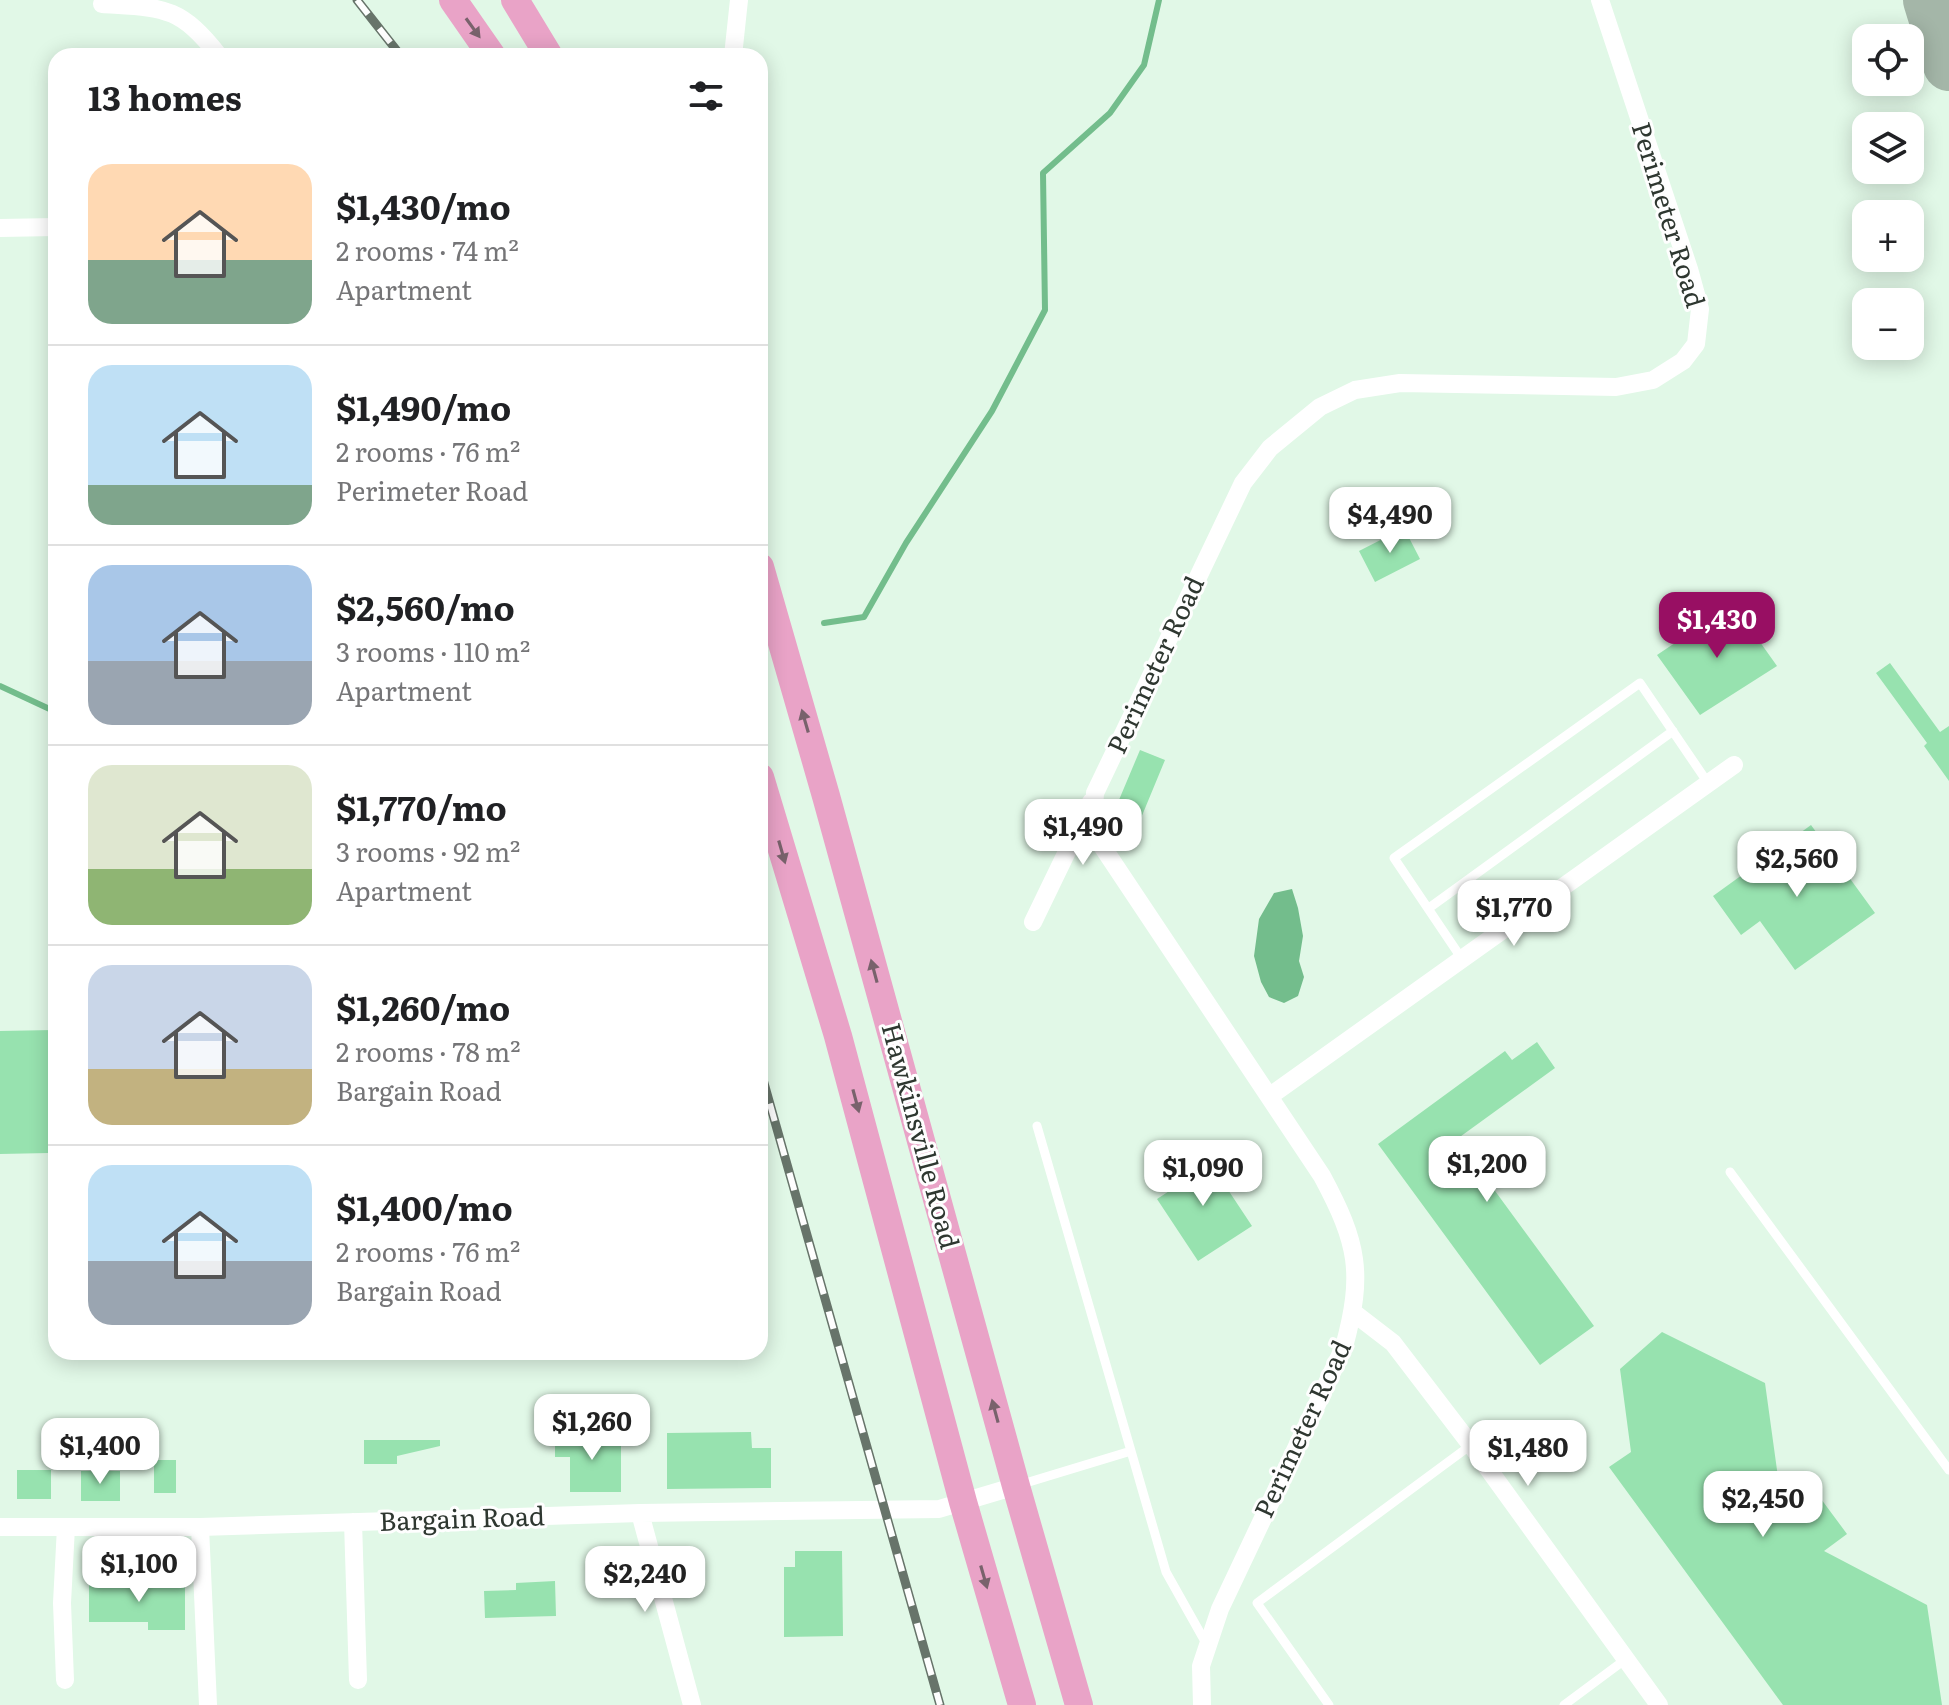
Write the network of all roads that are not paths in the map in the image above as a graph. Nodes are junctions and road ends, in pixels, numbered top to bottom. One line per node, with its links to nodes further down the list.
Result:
1 (453, 0): 7 (main road, one-way to 7)
2 (515, 0): 8 (main road)
3 (739, 0): 9 (street)
4 (1600, 0): 16 (street, Perimeter Road)
5 (102, 4): 6 (street)
6 (212, 48)
7 (486, 48)
8 (544, 48)
9 (734, 48)
10 (48, 227): 11 (street)
11 (0, 228)
12 (768, 595): 28 (main road, Hawkinsville Road, one-way to 12)
13 (1673, 731): 15 (lane); 18 (lane); 18 (lane)
14 (1734, 765): 15 (street)
15 (1709, 783): 20 (street)
16 (1095, 793): 19 (street); 21 (street, Perimeter Road)
17 (768, 804): 29 (main road, Hawkinsville Road, one-way to 29)
18 (1429, 908): 20 (lane)
19 (1033, 922)
20 (1462, 959): 21 (street)
21 (1270, 1096): 24 (street, Perimeter Road)
22 (1037, 1126): 26 (lane)
23 (1730, 1172): 27 (lane)
24 (1354, 1313): 25 (street); 35 (street, Perimeter Road)
25 (1471, 1445): 36 (street); 44 (lane)
26 (1131, 1451): 28 (lane); 35 (lane)
27 (1949, 1470)
28 (1016, 1486): 29 (street, Bargain Road); 42 (main road, Hawkinsville Road)
29 (963, 1502): 30 (street, Bargain Road); 41 (main road, Hawkinsville Road, one-way to 41)
30 (640, 1513): 31 (street, Bargain Road); 40 (street)
31 (353, 1522): 34 (street, Bargain Road); 38 (street)
32 (0, 1527): 33 (street, Bargain Road)
33 (66, 1527): 34 (street, Bargain Road); 37 (street)
34 (200, 1527): 39 (street)
35 (1207, 1645): 43 (street, Perimeter Road)
36 (1626, 1659): 45 (lane); 46 (street)
37 (65, 1680)
38 (358, 1680)
39 (208, 1705)
40 (692, 1705)
41 (1022, 1705)
42 (1079, 1705)
43 (1202, 1705)
44 (1329, 1705)
45 (1564, 1705)
46 (1659, 1705)

